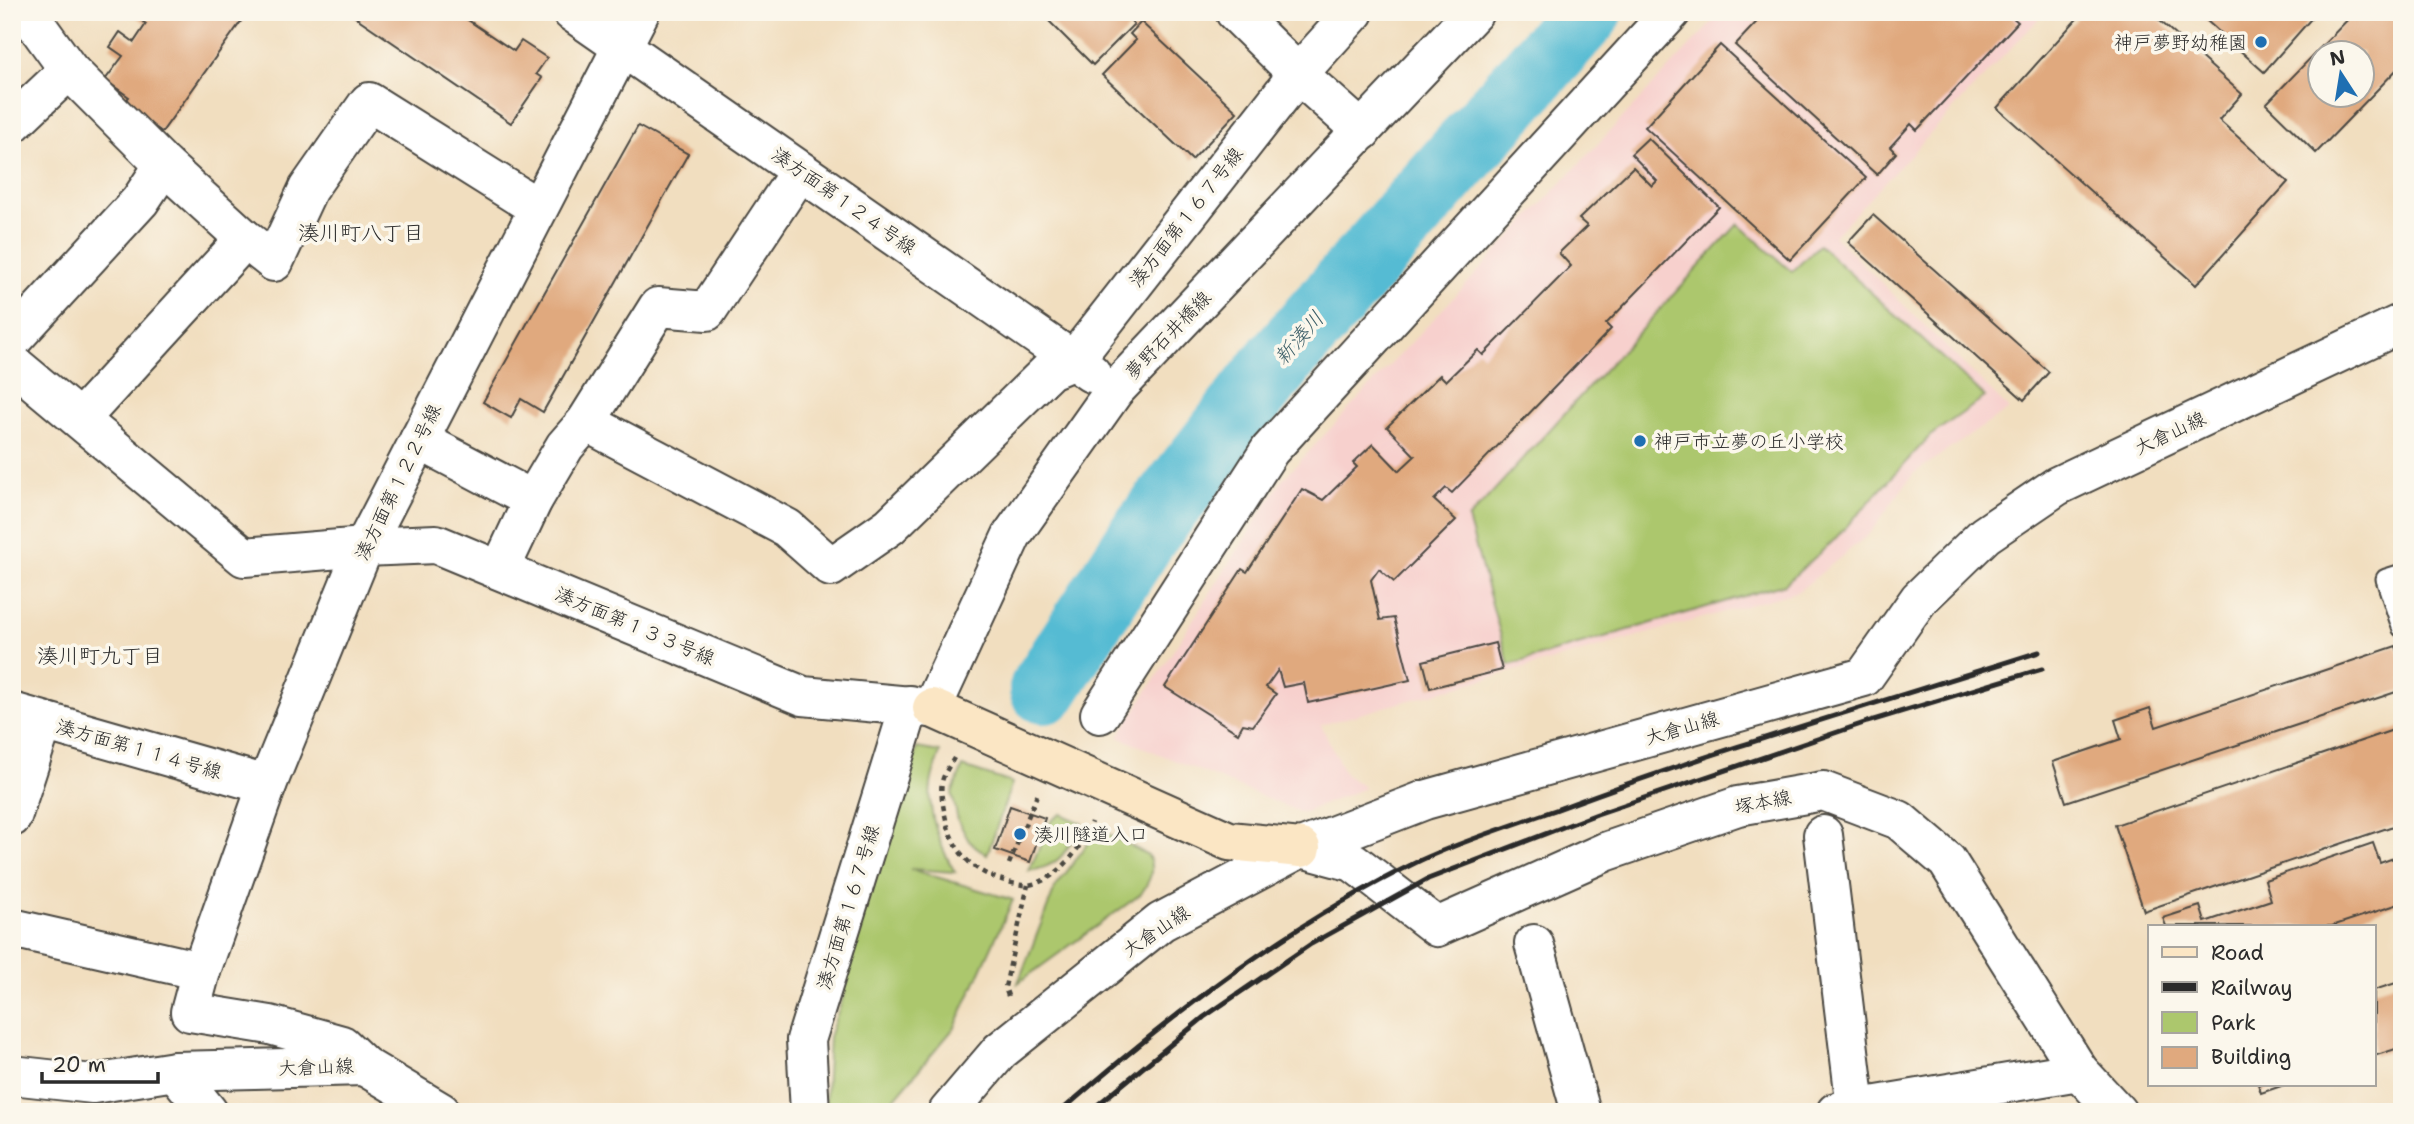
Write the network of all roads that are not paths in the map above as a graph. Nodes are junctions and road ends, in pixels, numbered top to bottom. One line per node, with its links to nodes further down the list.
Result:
1 (27, 12): 9 (street)
2 (572, 12): 8 (street, 湊方面第１２４号線)
3 (640, 12): 8 (street, 湊方面第１２２号線)
4 (1235, 12): 10 (street)
5 (1354, 12): 10 (street, 湊方面第１６７号線)
6 (1474, 12): 12 (street, 夢野石井橋線)
7 (1671, 12): 31 (street)
8 (621, 47): 14 (street, 湊方面第１２４号線); 15 (street, 湊方面第１２２号線)
9 (69, 70): 11 (street); 13 (street)
10 (1298, 74): 12 (street); 19 (street, 湊方面第１６７号線)
11 (12, 124)
12 (1362, 131): 21 (street, 夢野石井橋線)
13 (164, 165): 16 (street); 18 (street)
14 (800, 171): 19 (street, 湊方面第１２４号線); 23 (street)
15 (538, 208): 16 (street); 24 (street, 湊方面第１２２号線)
16 (245, 239): 22 (street)
17 (2402, 323): 36 (street, 大倉山線)
18 (12, 340)
19 (1074, 359): 21 (street, 湊方面第１２４号線); 23 (street)
20 (12, 363): 22 (street, 湊方面第１３３号線)
21 (1114, 391): 30 (street, 夢野石井橋線)
22 (80, 419): 26 (street, 湊方面第１３３号線)
23 (586, 422): 25 (street)
24 (419, 440): 25 (street); 26 (street, 湊方面第１２２号線)
25 (533, 500): 27 (street)
26 (365, 547): 27 (street, 湊方面第１３３号線); 33 (street, 湊方面第１２２号線)
27 (500, 570): 30 (street, 湊方面第１３３号線)
28 (2402, 574): 29 (lane)
29 (2402, 627)
30 (921, 706): 36 (street, 湊方面第１３３号線); 48 (street, 湊方面第１６７号線)
31 (1100, 714)
32 (28, 717): 33 (street, 湊方面第１１４号線); 34 (street)
33 (267, 785): 39 (street, 湊方面第１２２号線)
34 (12, 817)
35 (1823, 835): 45 (street)
36 (1301, 848): 42 (street, 塚本線); 49 (street, 大倉山線)
37 (12, 928): 39 (street)
38 (1534, 944): 50 (street)
39 (201, 971): 40 (street, 湊方面第１２２号線)
40 (365, 1066): 41 (street, 大倉山線); 47 (street, 大倉山線)
41 (175, 1071): 44 (street, 大倉山線); 46 (street)
42 (2079, 1071): 45 (street); 51 (street, 塚本線)
43 (12, 1075): 44 (street, 大倉山線)
44 (92, 1098)
45 (1846, 1110)
46 (208, 1112)
47 (441, 1112)
48 (810, 1112)
49 (948, 1112)
50 (1581, 1112)
51 (2117, 1112)

